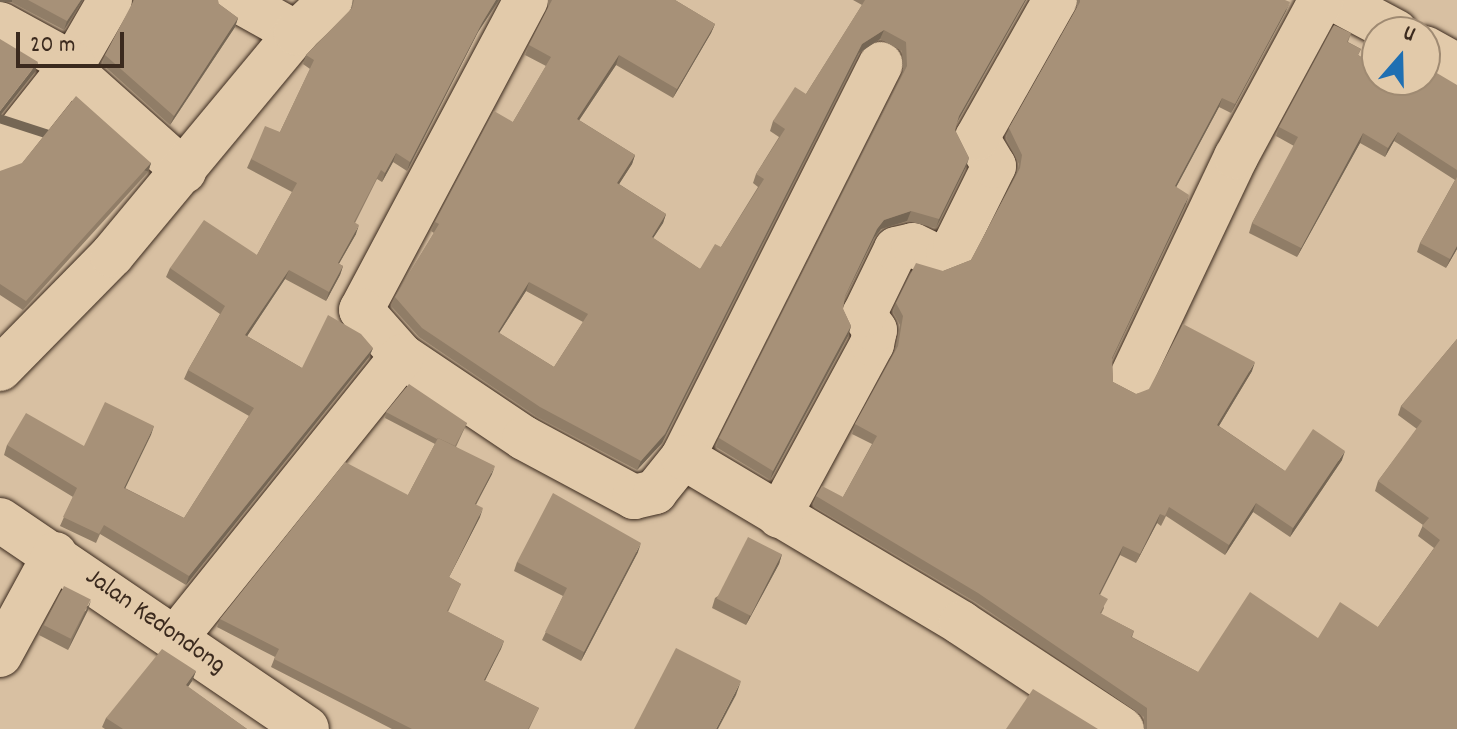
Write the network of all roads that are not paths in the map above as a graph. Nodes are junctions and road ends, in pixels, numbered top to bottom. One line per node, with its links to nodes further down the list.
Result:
1 (110, 0): 11 (street)
2 (237, 0): 10 (street)
3 (331, 0): 10 (street)
4 (526, 0): 15 (street)
5 (1055, 0): 19 (street)
6 (1321, 0): 17 (street)
7 (1336, 0): 8 (street)
8 (1383, 16)
9 (0, 24): 11 (street)
10 (296, 33): 14 (street)
11 (73, 64): 13 (street); 14 (street)
12 (881, 64): 18 (street)
13 (0, 156)
14 (184, 171): 16 (street)
15 (402, 356): 18 (street); 22 (street)
16 (0, 369)
17 (1131, 378)
18 (683, 457): 19 (street)
19 (779, 516): 25 (street)
20 (0, 520): 21 (street, Jalan Kedondong)
21 (55, 554): 22 (street, Jalan Kedondong); 23 (street)
22 (177, 636): 24 (street, Jalan Kedondong)
23 (0, 655)
24 (307, 729)
25 (1122, 729)

